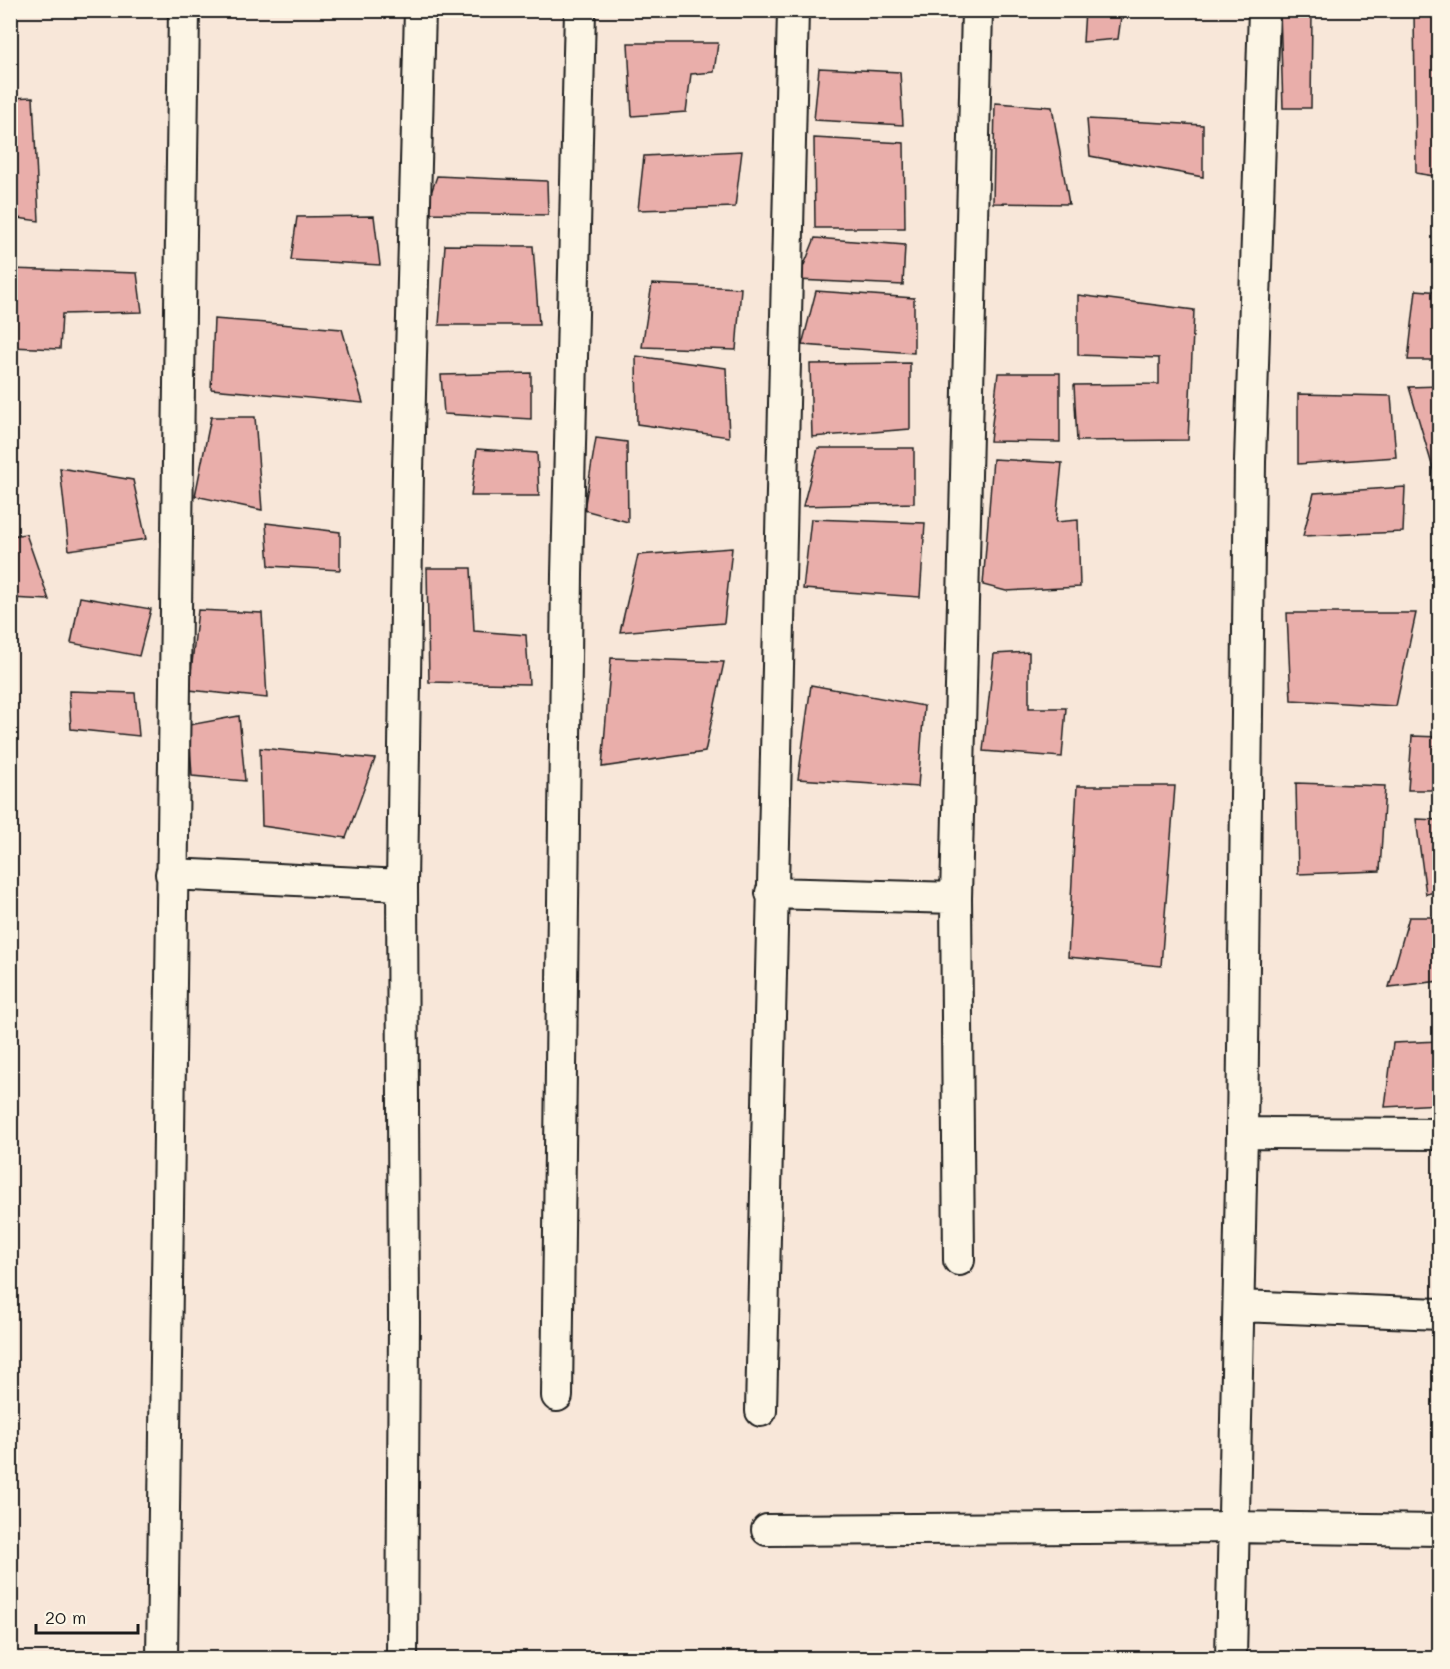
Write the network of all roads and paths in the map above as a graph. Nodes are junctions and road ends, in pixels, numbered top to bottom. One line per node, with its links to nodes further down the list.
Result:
1 (184, 10): 7 (street)
2 (420, 10): 8 (street)
3 (580, 10): 16 (street)
4 (793, 10): 9 (street)
5 (977, 10): 10 (street)
6 (1264, 10): 11 (street)
7 (171, 874): 8 (street); 21 (street)
8 (402, 885): 22 (street)
9 (771, 893): 10 (street); 17 (street)
10 (956, 898): 13 (street)
11 (1242, 1133): 12 (street); 14 (street)
12 (1440, 1134)
13 (959, 1260)
14 (1239, 1306): 15 (street); 18 (street)
15 (1440, 1314)
16 (557, 1395)
17 (761, 1411)
18 (1235, 1527): 19 (street); 20 (street); 23 (street)
19 (767, 1530)
20 (1440, 1530)
21 (162, 1659)
22 (402, 1659)
23 (1231, 1659)

